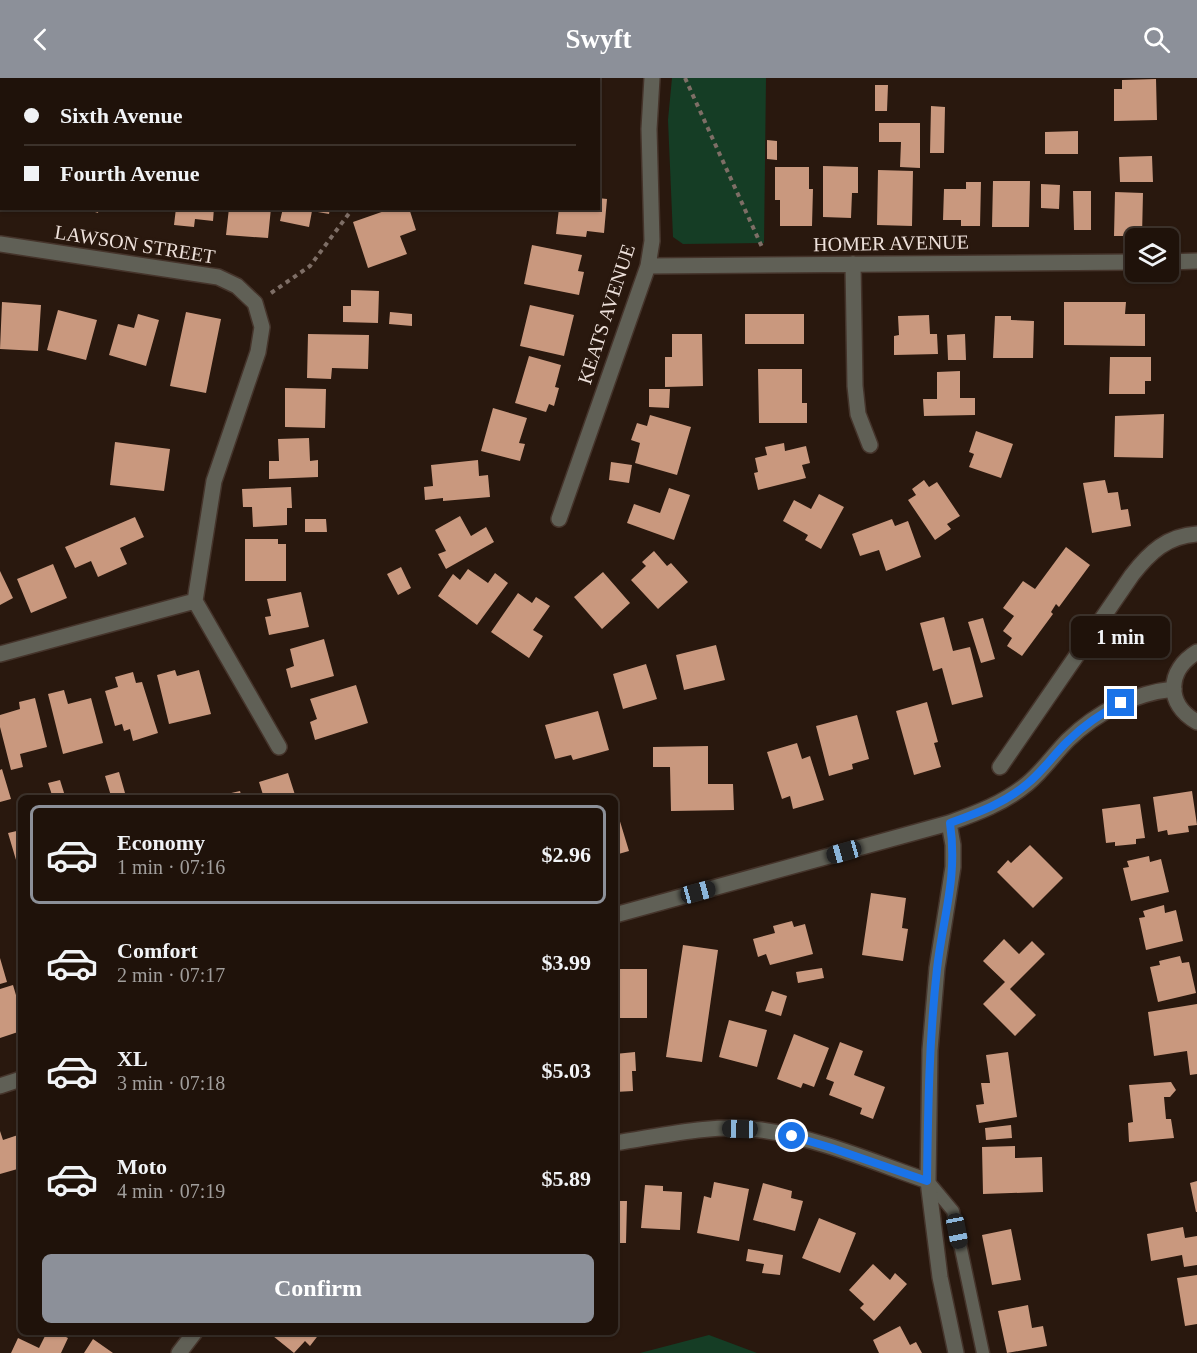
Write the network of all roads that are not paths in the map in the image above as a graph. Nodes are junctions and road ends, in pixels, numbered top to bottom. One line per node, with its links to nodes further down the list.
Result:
1 (652, 78): 7 (street, KEATS AVENUE)
2 (0, 244): 11 (street, LAWSON STREET)
3 (1197, 261): 5 (street)
4 (1125, 262): 6 (street, HOMER AVENUE)
5 (1179, 262)
6 (854, 264): 7 (street, HOMER AVENUE); 8 (street)
7 (648, 266): 9 (street, KEATS AVENUE)
8 (870, 445)
9 (559, 519)
10 (1197, 534): 17 (street)
11 (195, 601): 13 (street); 16 (street)
12 (1197, 652): 14 (street)
13 (0, 654)
14 (1174, 689): 15 (street); 18 (street)
15 (1197, 722)
16 (279, 747)
17 (1000, 767)
18 (950, 823): 19 (street); 23 (street)
19 (618, 914)
20 (18, 1079): 21 (street)
21 (0, 1086)
22 (618, 1143): 23 (street)
23 (927, 1181): 26 (street); 27 (lane)
24 (193, 1335): 25 (street)
25 (179, 1353)
26 (956, 1353)
27 (983, 1353)

